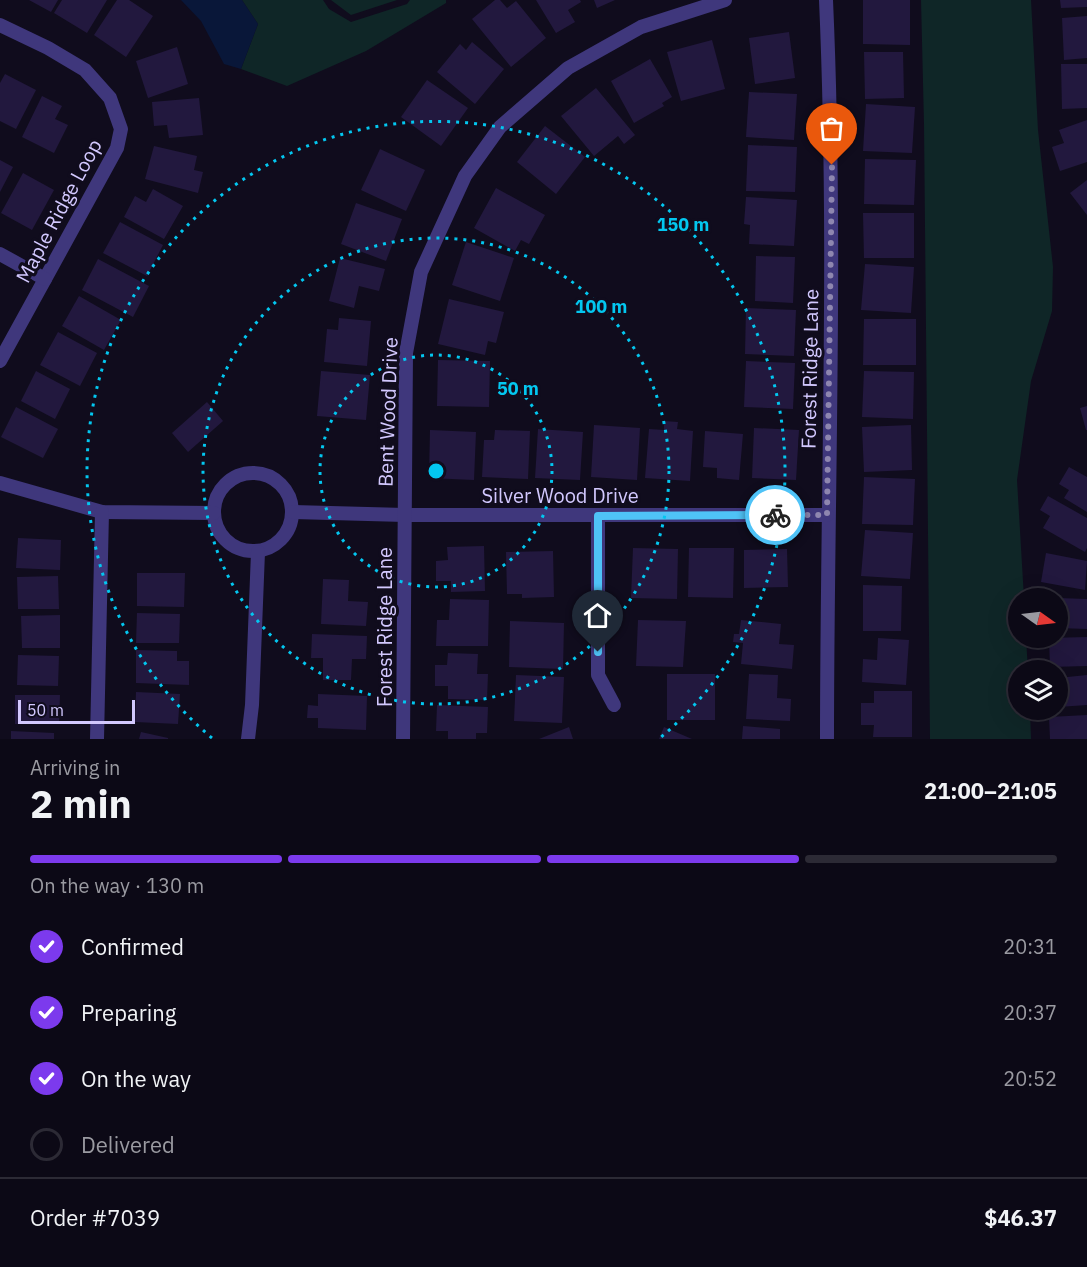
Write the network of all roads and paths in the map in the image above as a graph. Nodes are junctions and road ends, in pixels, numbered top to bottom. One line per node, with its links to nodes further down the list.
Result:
1 (725, 0): 11 (street, Bent Wood Drive)
2 (826, 0): 12 (street, Forest Ridge Lane)
3 (0, 25): 5 (street, Maple Ridge Loop)
4 (0, 254): 5 (street)
5 (45, 279): 6 (street, Maple Ridge Loop)
6 (0, 361)
7 (0, 483): 8 (street)
8 (102, 512): 10 (street); 16 (street)
9 (293, 512): 10 (street); 11 (street, Silver Wood Drive); 14 (street)
10 (214, 513): 14 (street)
11 (405, 515): 13 (street, Silver Wood Drive); 18 (street, Forest Ridge Lane)
12 (827, 515): 13 (street, Silver Wood Drive); 19 (street, Forest Ridge Lane)
13 (598, 516): 15 (street)
14 (258, 552): 17 (street)
15 (614, 705)
16 (97, 739)
17 (248, 739)
18 (403, 739)
19 (827, 739)

